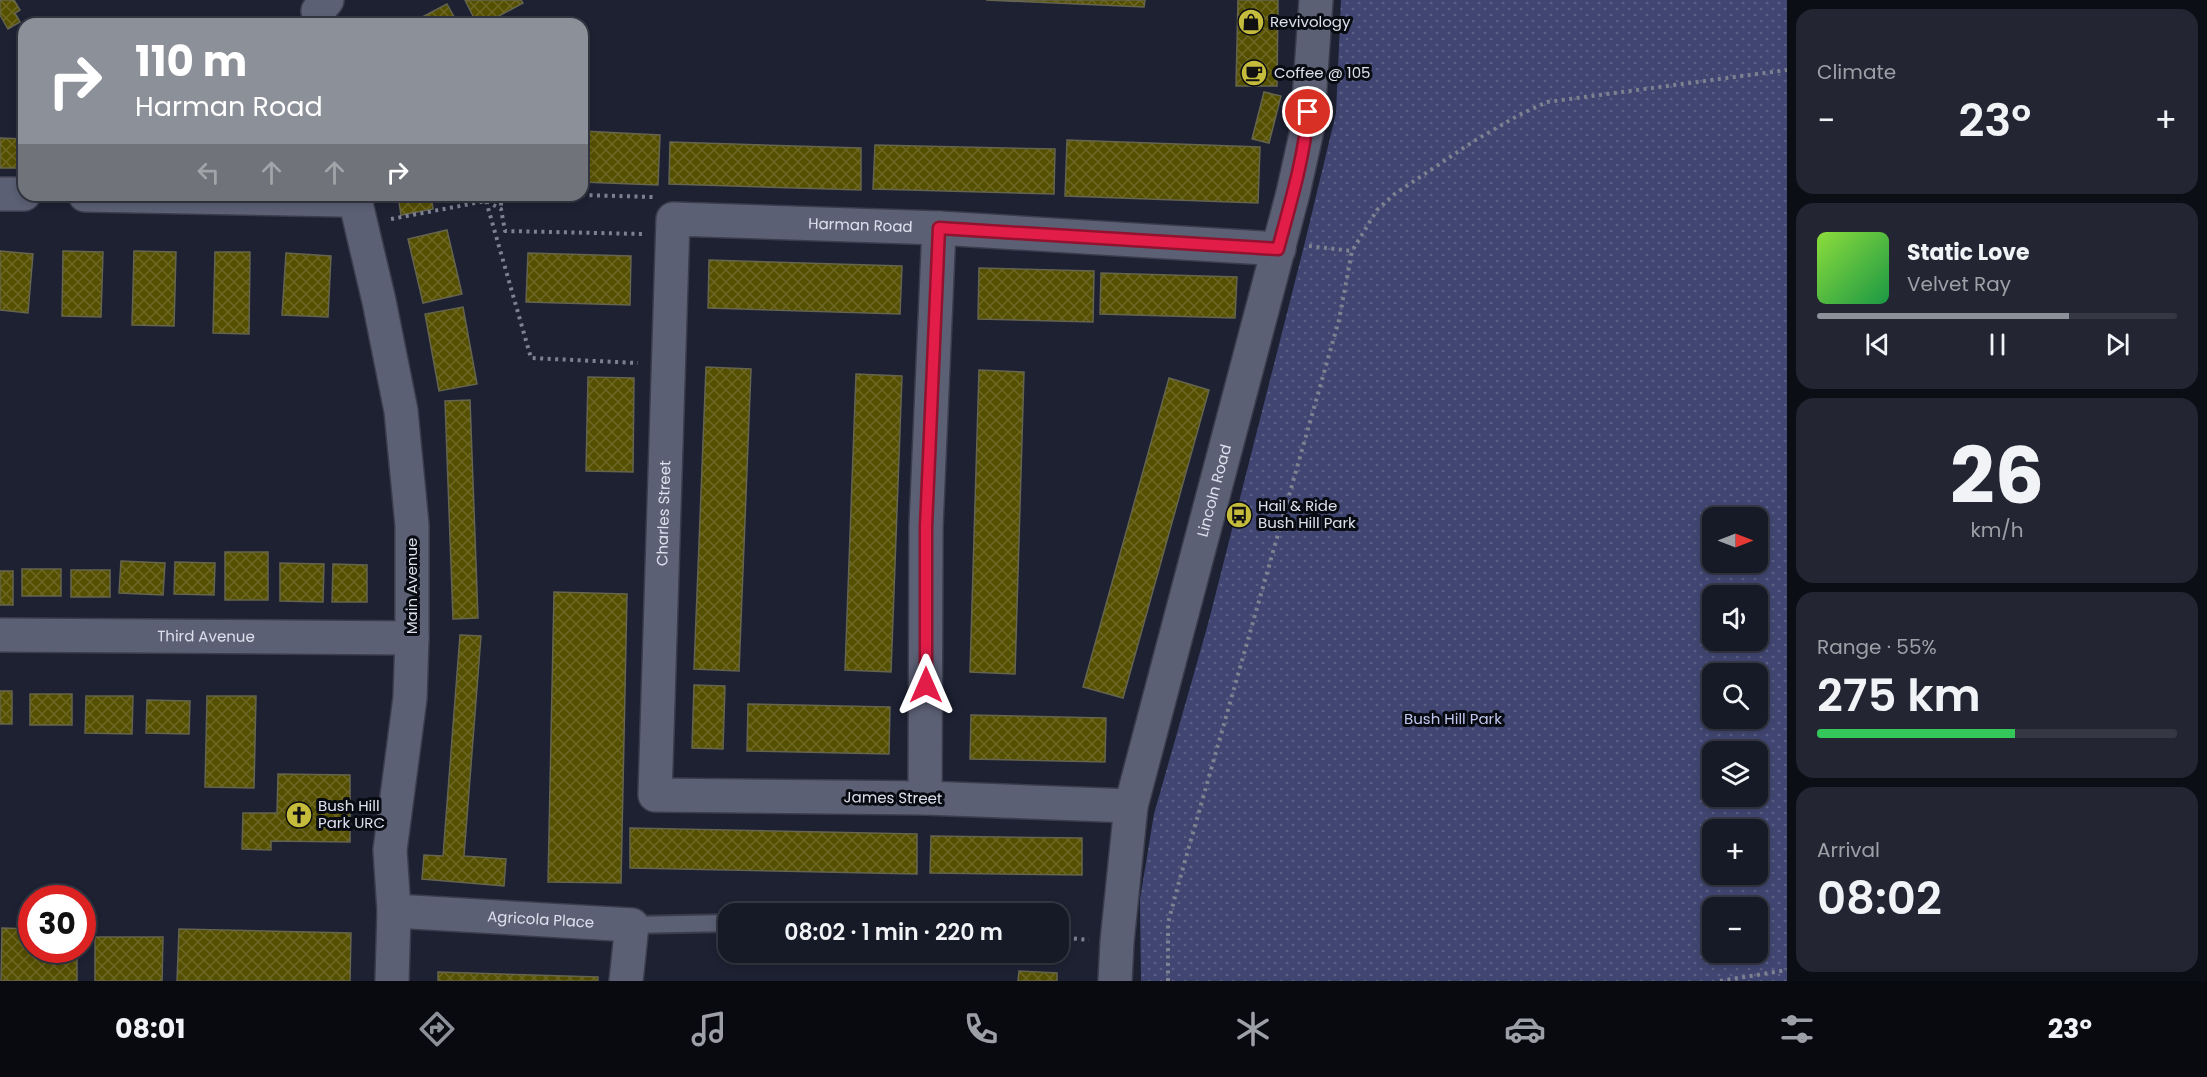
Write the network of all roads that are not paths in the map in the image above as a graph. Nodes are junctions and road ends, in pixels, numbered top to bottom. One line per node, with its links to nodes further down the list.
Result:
1 (1316, 0): 7 (street, Lincoln Road)
2 (0, 194): 3 (street)
3 (18, 194)
4 (356, 206): 9 (street, Main Avenue)
5 (673, 226): 6 (street, Harman Road); 10 (street, Charles Street)
6 (939, 228): 7 (street, Harman Road); 11 (street)
7 (1278, 249): 12 (street, Lincoln Road)
8 (0, 635): 9 (street, Third Avenue)
9 (412, 638): 13 (street, Main Avenue)
10 (656, 795): 11 (street, James Street)
11 (925, 798): 12 (street, James Street)
12 (1131, 806): 18 (street, Lincoln Road)
13 (394, 911): 15 (street, Agricola Place); 16 (street, Main Avenue)
14 (718, 923): 15 (lane)
15 (632, 925): 17 (street)
16 (392, 981)
17 (626, 981)
18 (1115, 981)

